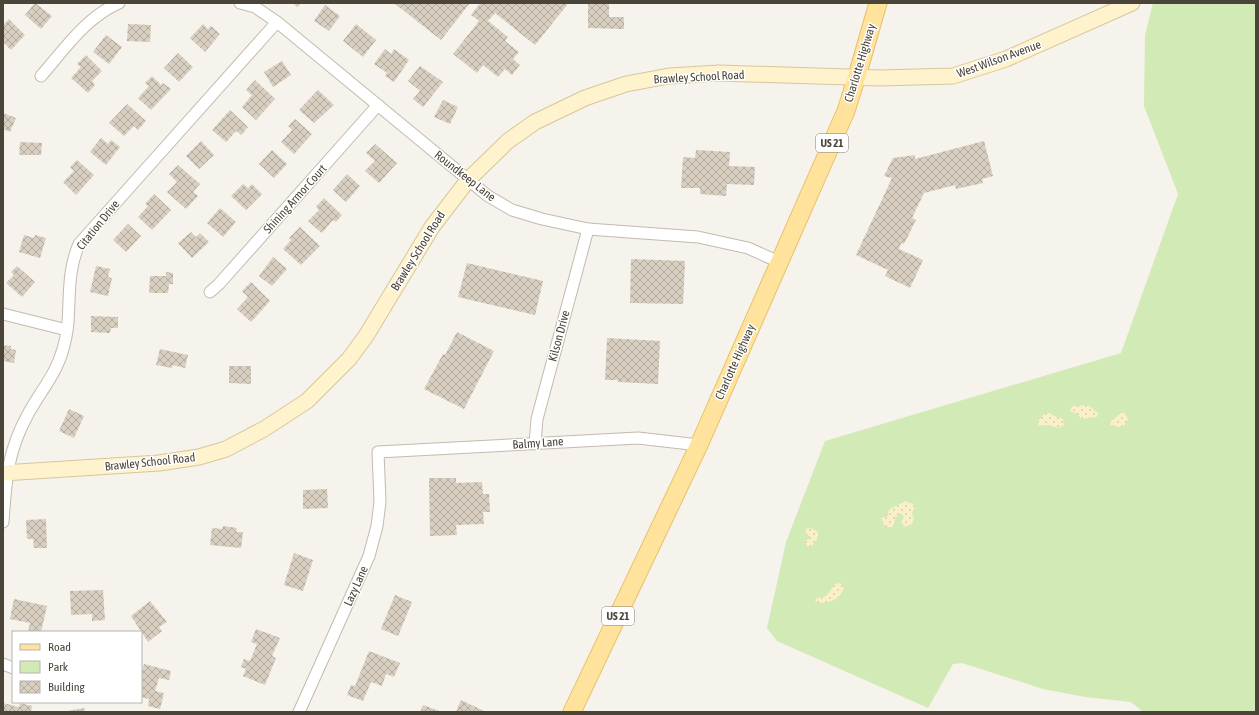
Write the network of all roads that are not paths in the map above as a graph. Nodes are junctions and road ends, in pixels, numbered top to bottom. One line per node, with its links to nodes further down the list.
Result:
1 (119, 3): 6 (street)
2 (240, 3): 5 (street, Roundkeep Lane)
3 (878, 3): 7 (main road, Charlotte Highway / US 21)
4 (1132, 3): 7 (main road, West Wilson Avenue)
5 (277, 22): 8 (street, Roundkeep Lane); 14 (street, Citation Drive)
6 (41, 76)
7 (858, 76): 9 (main road, Brawley School Road); 11 (main road, Charlotte Highway / US 21)
8 (378, 105): 9 (street, Roundkeep Lane); 12 (street, Shining Armor Court)
9 (468, 180): 10 (street, Roundkeep Lane); 18 (main road, Brawley School Road)
10 (588, 229): 11 (street, Roundkeep Lane); 15 (street, Kilson Drive)
11 (779, 262): 16 (main road, Charlotte Highway / US 21)
12 (210, 292)
13 (3, 314): 14 (street)
14 (66, 330): 18 (street, Citation Drive)
15 (535, 444): 16 (street, Balmy Lane); 17 (street, Balmy Lane)
16 (699, 445): 21 (main road, Charlotte Highway / US 21)
17 (378, 452): 20 (street, Lazy Lane)
18 (5, 473): 19 (street, Citation Drive)
19 (3, 522)
20 (299, 712)
21 (572, 712)

